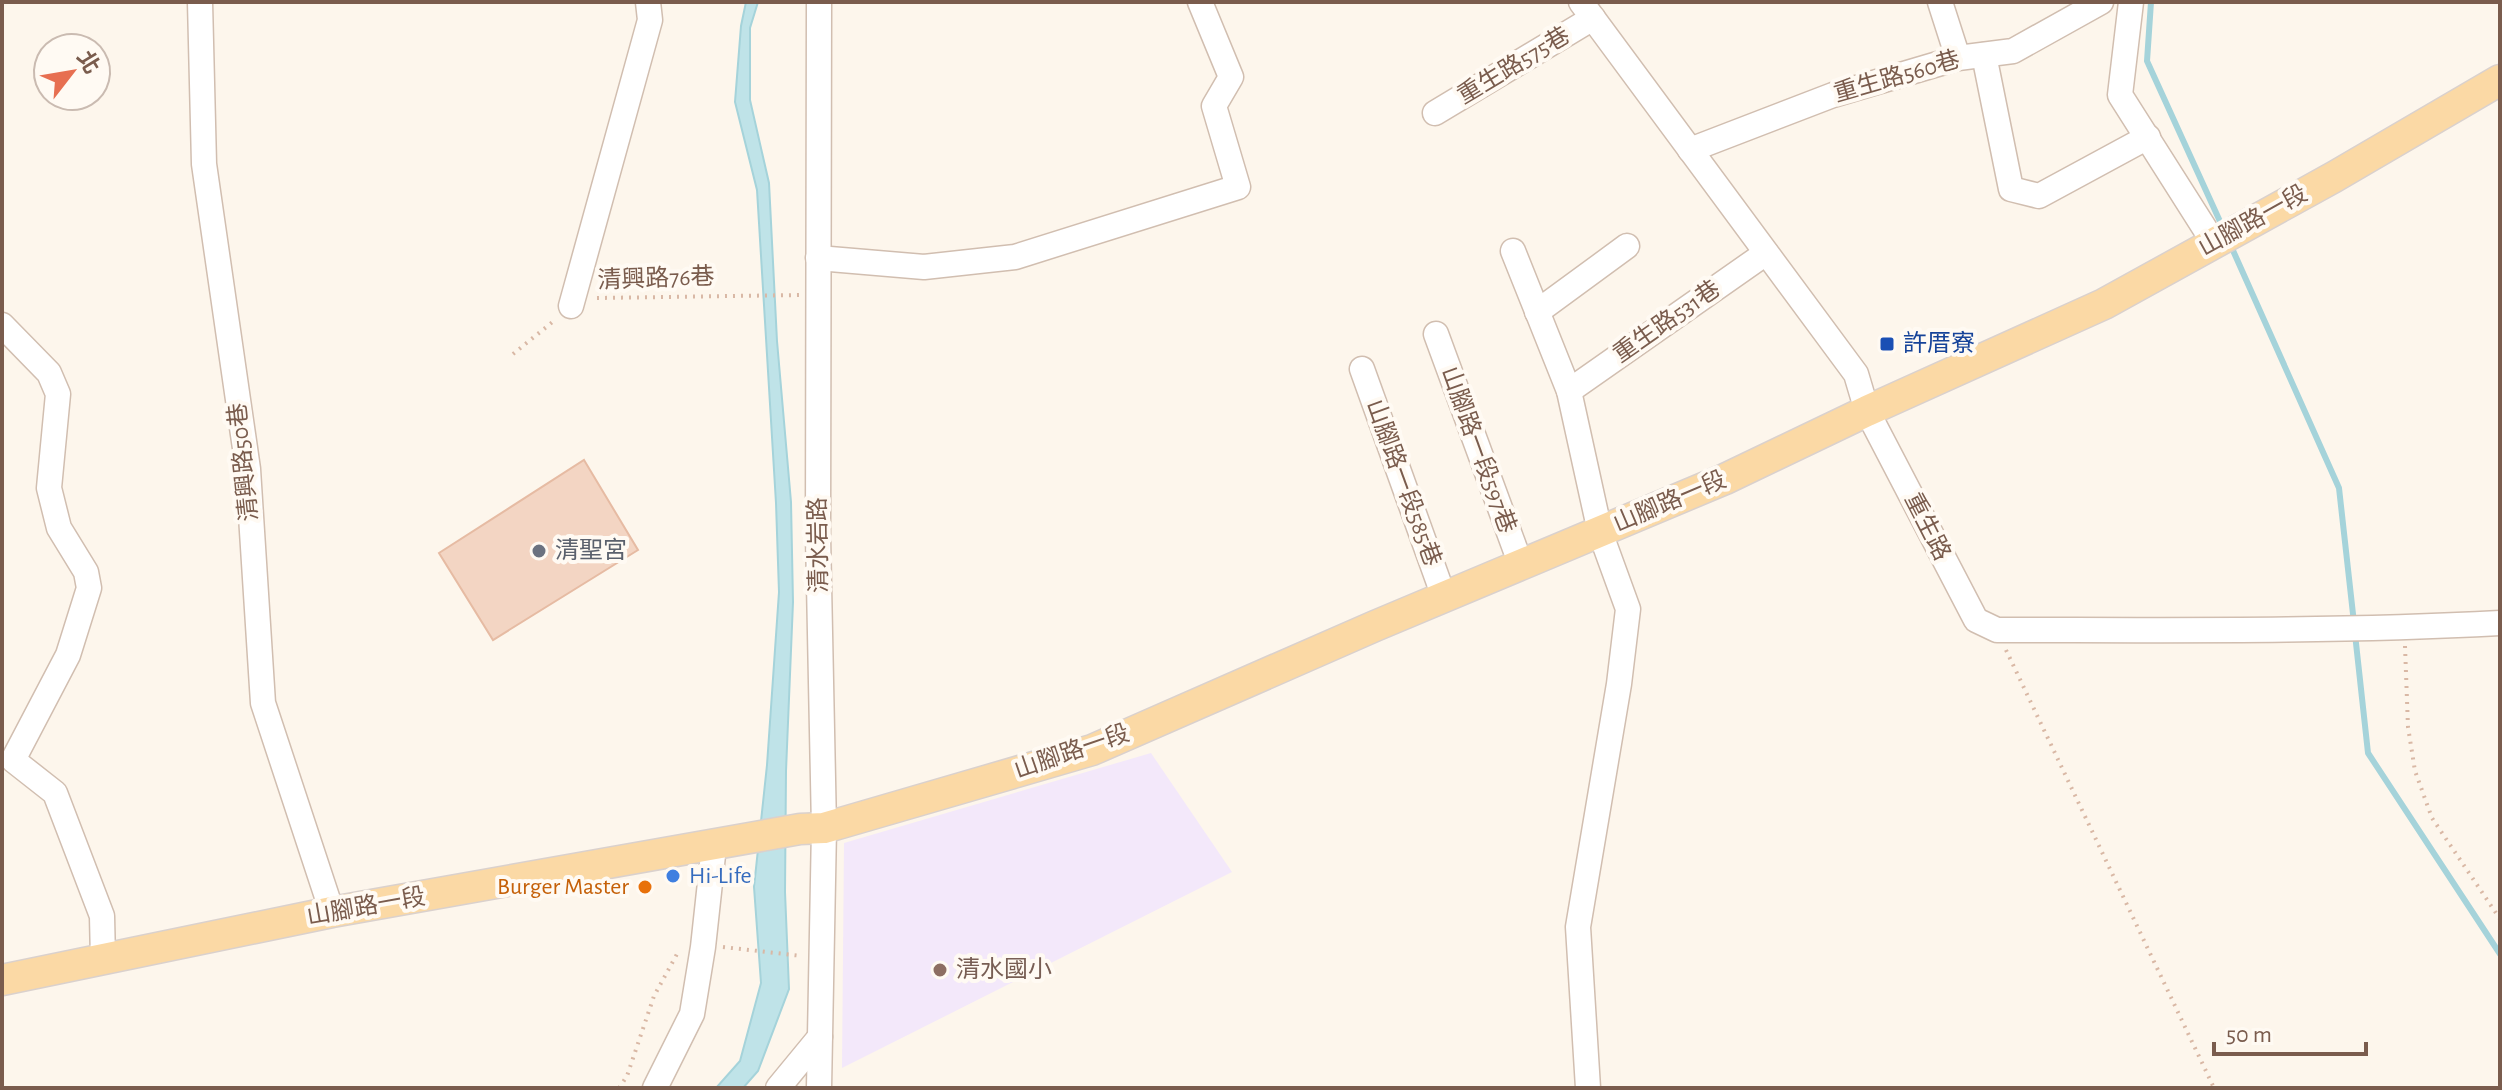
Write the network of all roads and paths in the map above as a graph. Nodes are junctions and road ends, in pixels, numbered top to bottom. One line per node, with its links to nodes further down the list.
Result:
1 (200, 2): 37 (street, 清興路50巷)
2 (648, 2): 21 (street)
3 (819, 2): 19 (street, 清水岩路)
4 (1200, 2): 19 (street)
5 (1940, 2): 10 (street)
6 (2101, 2): 9 (street, 重生路560巷)
7 (2131, 2): 13 (street)
8 (1587, 10): 12 (street, 重生路575巷); 14 (street, 重生路)
9 (1984, 55): 10 (street, 重生路560巷); 13 (street)
10 (1958, 58): 14 (street, 重生路560巷)
11 (2500, 80): 15 (main road, 山腳路一段)
12 (1435, 113)
13 (2148, 137): 15 (street)
14 (1690, 150): 18 (street, 重生路)
15 (2214, 243): 28 (main road, 山腳路一段)
16 (1627, 246): 22 (street)
17 (1513, 251): 22 (street)
18 (1766, 253): 27 (street, 重生路531巷); 28 (street, 重生路)
19 (818, 258): 20 (street, 清水岩路)
20 (819, 295): 21 (path, 清興路76巷); 35 (street, 清水岩路)
21 (571, 306): 25 (path, 清興路76巷)
22 (1537, 312): 27 (street)
23 (2, 325): 42 (street)
24 (1436, 334): 30 (street, 山腳路一段597巷)
25 (513, 354)
26 (1362, 369): 31 (street, 山腳路一段585巷)
27 (1569, 391): 29 (street)
28 (1867, 411): 29 (main road, 山腳路一段); 34 (street, 重生路)
29 (1600, 532): 30 (main road, 山腳路一段); 49 (street)
30 (1521, 565): 31 (main road, 山腳路一段)
31 (1444, 597): 35 (main road, 山腳路一段)
32 (2500, 623): 33 (street)
33 (2404, 628): 34 (street); 38 (path)
34 (1997, 630): 50 (path)
35 (812, 828): 36 (main road, 山腳路一段); 44 (street, 清水岩路)
36 (723, 844): 37 (main road, 山腳路一段); 39 (street)
37 (332, 912): 42 (main road, 山腳路一段)
38 (2500, 919)
39 (703, 947): 45 (path); 46 (street)
40 (740, 949): 41 (path)
41 (804, 957)
42 (103, 960): 43 (main road, 山腳路一段)
43 (2, 980)
44 (820, 1037): 47 (street); 48 (street, 清水岩路)
45 (619, 1088)
46 (655, 1088)
47 (778, 1088)
48 (819, 1088)
49 (1588, 1088)
50 (2214, 1088)

